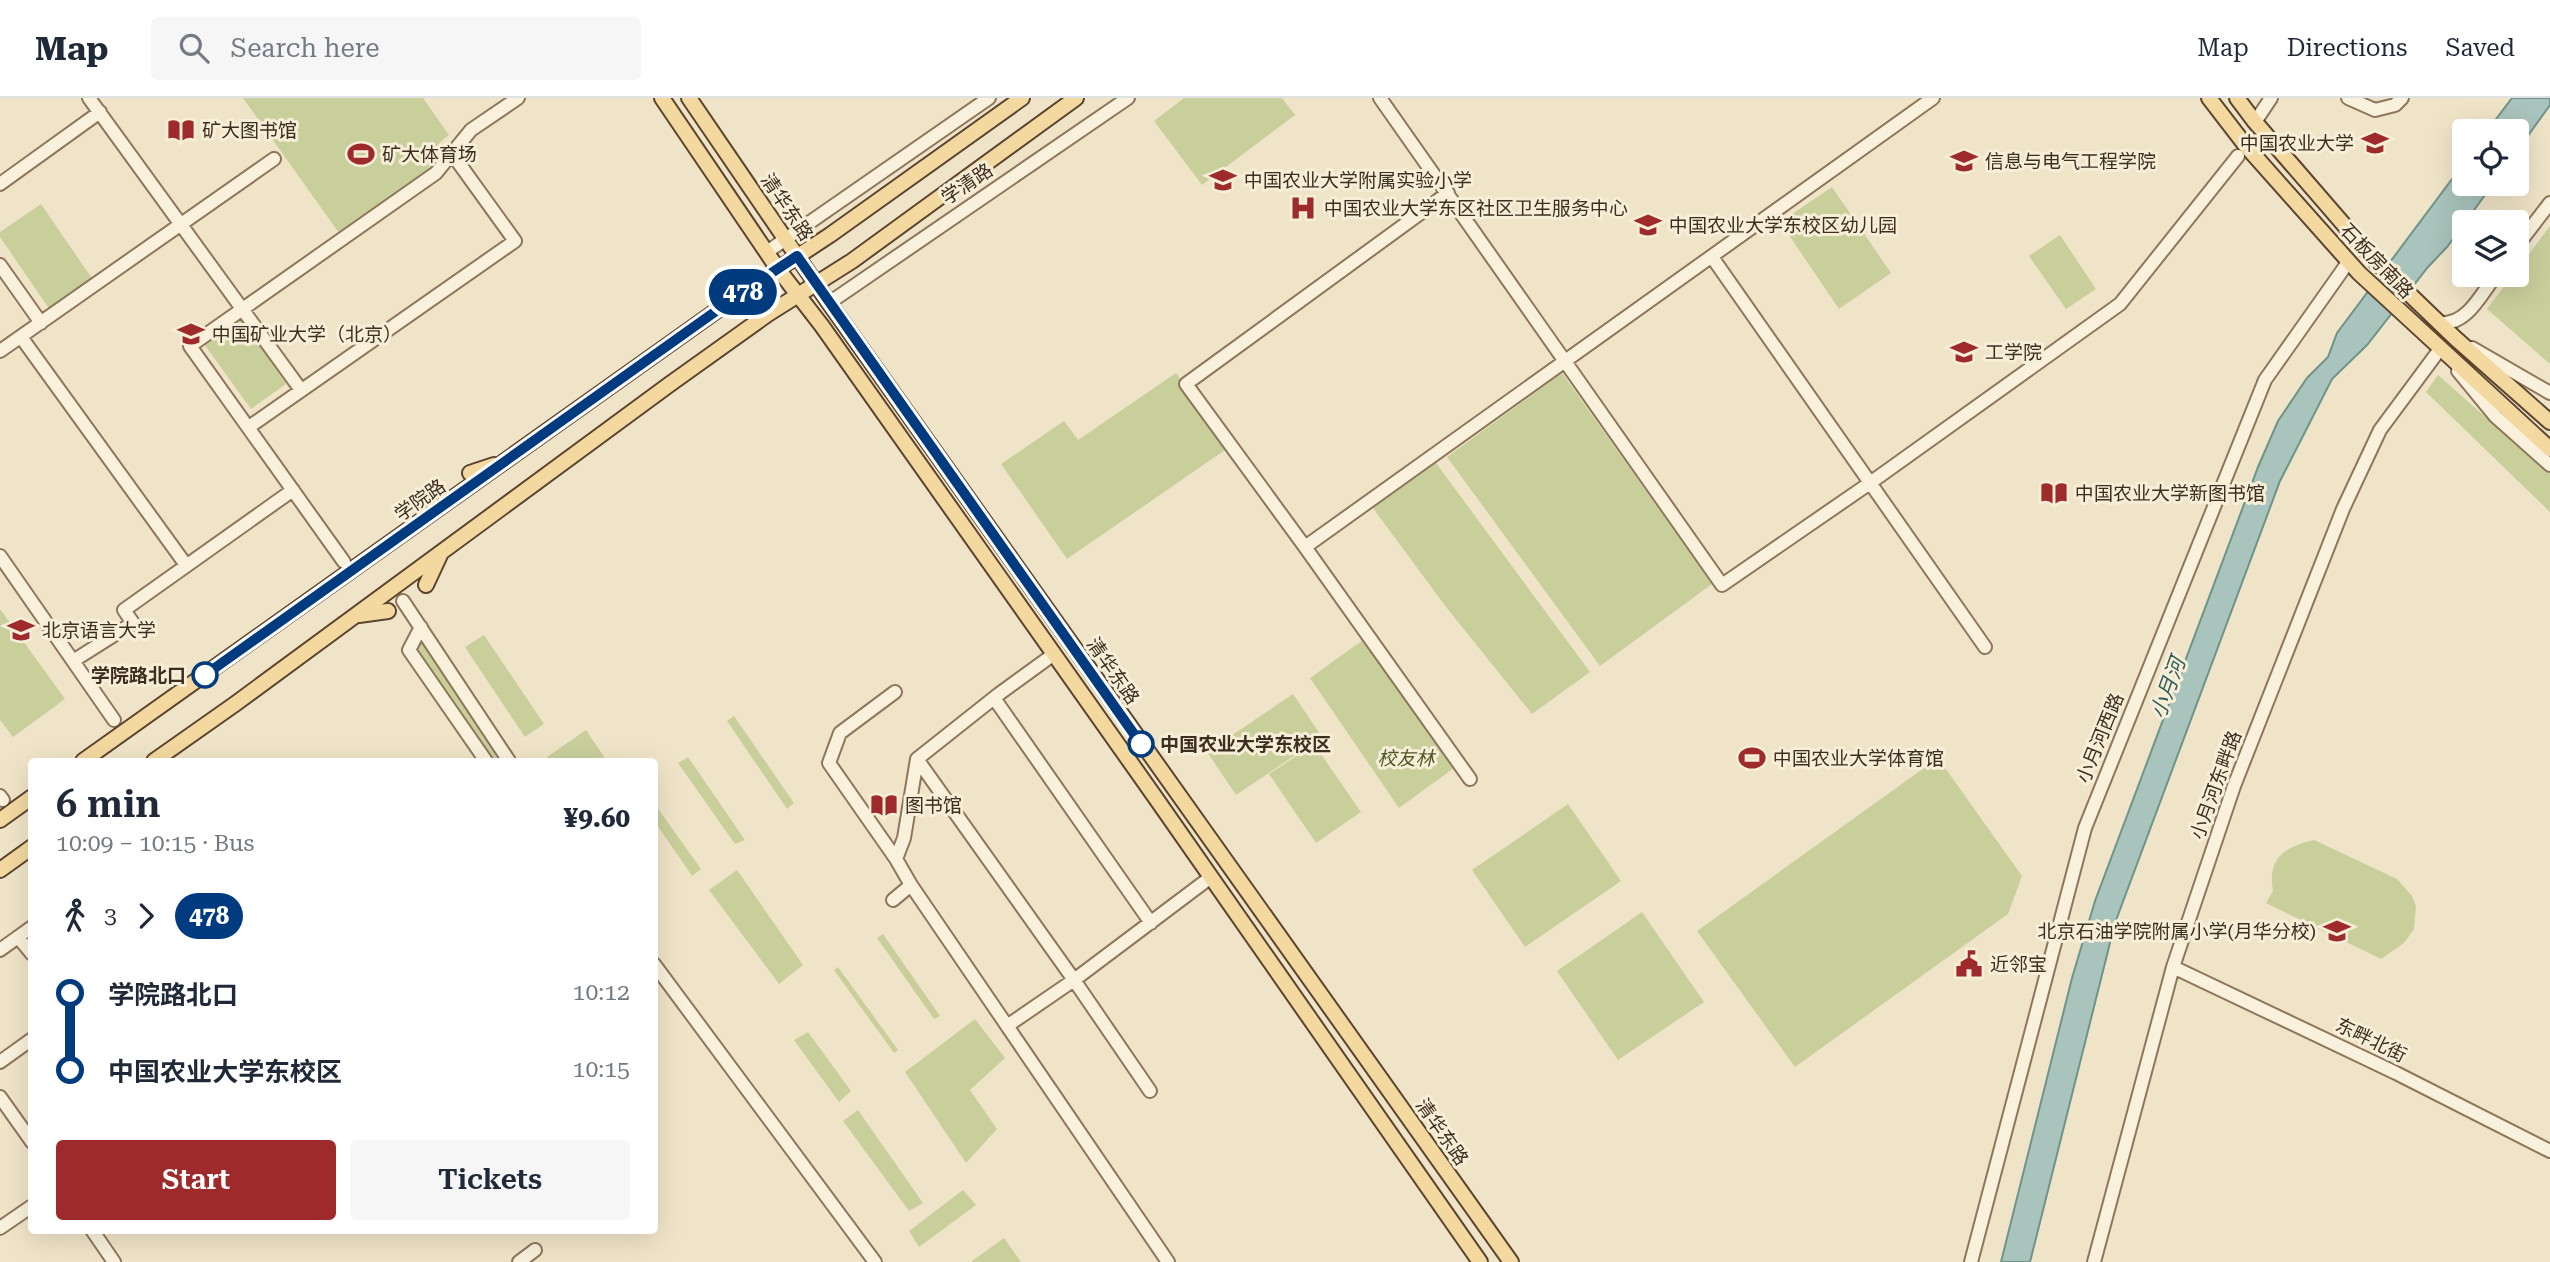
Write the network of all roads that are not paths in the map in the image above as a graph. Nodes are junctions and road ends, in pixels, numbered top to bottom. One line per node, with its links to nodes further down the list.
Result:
1 (89, 98): 17 (street)
2 (518, 98): 20 (street)
3 (662, 98): 29 (main road, 清华东路)
4 (690, 98): 28 (main road, 清华东路)
5 (989, 98): 28 (street)
6 (1007, 98): 18 (main road)
7 (1021, 98): 18 (main road, 学清路)
8 (1076, 98): 35 (main road, 学清路)
9 (1128, 98): 38 (street, 学清路)
10 (1380, 98): 24 (street)
11 (1933, 98): 31 (street)
12 (2209, 98): 32 (main road, 石板房南路)
13 (2237, 98): 19 (main road, 石板房南路)
14 (2271, 98): 19 (street)
15 (2348, 98): 16 (street)
16 (2402, 98)
17 (100, 112): 23 (street); 26 (street)
18 (997, 116): 30 (main road, 学清路)
19 (2255, 122): 41 (main road, 石板房南路)
20 (453, 155): 39 (street); 47 (street)
21 (2238, 156): 55 (street)
22 (274, 159): 26 (street)
23 (0, 184)
24 (1448, 193): 46 (street); 57 (street)
25 (2550, 203): 27 (street)
26 (180, 224): 39 (street); 40 (street)
27 (2529, 230)
28 (785, 240): 29 (street); 30 (main road, 清华东路)
29 (767, 252): 34 (main road, 清华东路)
30 (797, 256): 34 (main road, 学清路); 35 (main road, 清华东路)
31 (1712, 257): 46 (street); 55 (street)
32 (2349, 261): 44 (main road, 石板房南路); 112 (street, 小月河西路)
33 (0, 265): 40 (street)
34 (778, 269): 37 (main road, 清华东路); 52 (main road, 学院路)
35 (816, 284): 37 (main road, 学清路); 38 (main road, 清华东路)
36 (2486, 287): 41 (street)
37 (799, 294): 58 (main road); 68 (main road, 清华东路)
38 (829, 303): 111 (main road, 清华东路)
39 (241, 310): 47 (street); 50 (street)
40 (41, 323): 42 (street)
41 (2440, 323): 43 (main road, 石板房南路)
42 (21, 337): 45 (street); 61 (street)
43 (2455, 338): 48 (street); 49 (main road, 石板房南路)
44 (2441, 350): 51 (main road, 石板房南路); 53 (street); 92 (street, 小月河东畔路)
45 (0, 351)
46 (1566, 362): 55 (street); 57 (street)
47 (301, 390): 50 (street)
48 (2550, 393)
49 (2548, 420)
50 (248, 427): 56 (street)
51 (2550, 449)
52 (505, 461): 54 (main road); 73 (main road, 学院路)
53 (2550, 465)
54 (470, 473)
55 (1870, 483): 67 (street)
56 (293, 490): 60 (street); 61 (street)
57 (1306, 547): 78 (street)
58 (442, 551): 62 (main road); 65 (main road)
59 (0, 556): 69 (street)
60 (344, 562)
61 (186, 565): 69 (street)
62 (426, 585)
63 (403, 601): 66 (street)
64 (388, 611): 65 (main road)
65 (354, 616): 74 (main road)
66 (421, 627): 75 (street); 76 (street)
67 (1985, 647)
68 (1054, 654): 71 (street); 84 (main road, 清华东路)
69 (74, 661): 72 (street)
70 (895, 692): 82 (street)
71 (993, 698): 77 (street); 87 (street)
72 (114, 720)
73 (87, 758)
74 (158, 758)
75 (484, 758)
76 (507, 758)
77 (917, 758): 82 (street); 94 (street)
78 (1470, 779)
79 (28, 800): 80 (main road)
80 (0, 820)
81 (28, 850): 83 (main road)
82 (896, 859): 85 (street)
83 (0, 870)
84 (1211, 877): 87 (street); 110 (main road, 清华东路)
85 (911, 885): 86 (street); 95 (street)
86 (893, 900)
87 (1151, 923): 94 (street)
88 (28, 930): 89 (street)
89 (18, 937): 90 (street); 91 (street)
90 (28, 949)
91 (0, 950)
92 (2173, 967): 101 (street, 东畔北街); 113 (street, 小月河东畔路)
93 (658, 969): 108 (street)
94 (1074, 980): 95 (street); 98 (street)
95 (1007, 1026): 109 (street)
96 (28, 1042): 97 (street)
97 (0, 1062)
98 (1150, 1091)
99 (0, 1097): 100 (street)
100 (28, 1136)
101 (2550, 1152)
102 (28, 1209): 103 (street)
103 (0, 1228)
104 (95, 1234): 106 (street)
105 (535, 1250): 107 (street)
106 (114, 1262)
107 (519, 1262)
108 (875, 1262)
109 (1168, 1262)
110 (1480, 1262)
111 (1511, 1262)
112 (1971, 1262)
113 (2094, 1262)

